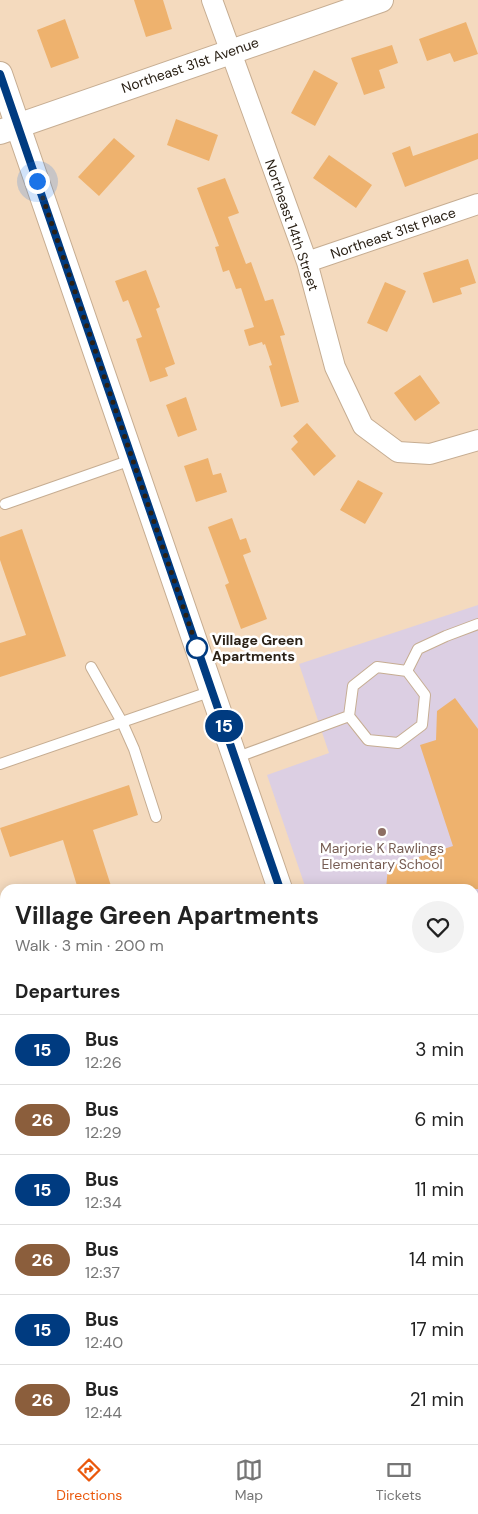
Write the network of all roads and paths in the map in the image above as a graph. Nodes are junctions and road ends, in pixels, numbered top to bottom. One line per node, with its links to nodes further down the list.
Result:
1 (212, 0): 3 (street, Northeast 14th Street)
2 (381, 0): 3 (street, Northeast 31st Avenue)
3 (230, 51): 5 (street, Northeast 31st Avenue); 7 (street, Northeast 14th Street)
4 (0, 74): 5 (street)
5 (9, 129): 9 (street)
6 (478, 204): 7 (street, Northeast 31st Place)
7 (307, 262): 8 (street, Northeast 14th Street)
8 (478, 440)
9 (131, 460): 10 (lane); 14 (street)
10 (6, 504)
11 (478, 624): 13 (lane)
12 (91, 667): 16 (lane)
13 (407, 671): 15 (lane); 15 (lane)
14 (212, 691): 16 (lane); 17 (street)
15 (349, 716): 17 (lane)
16 (122, 722): 18 (lane); 19 (lane)
17 (235, 758): 20 (street)
18 (0, 764)
19 (156, 816)
20 (278, 884)

